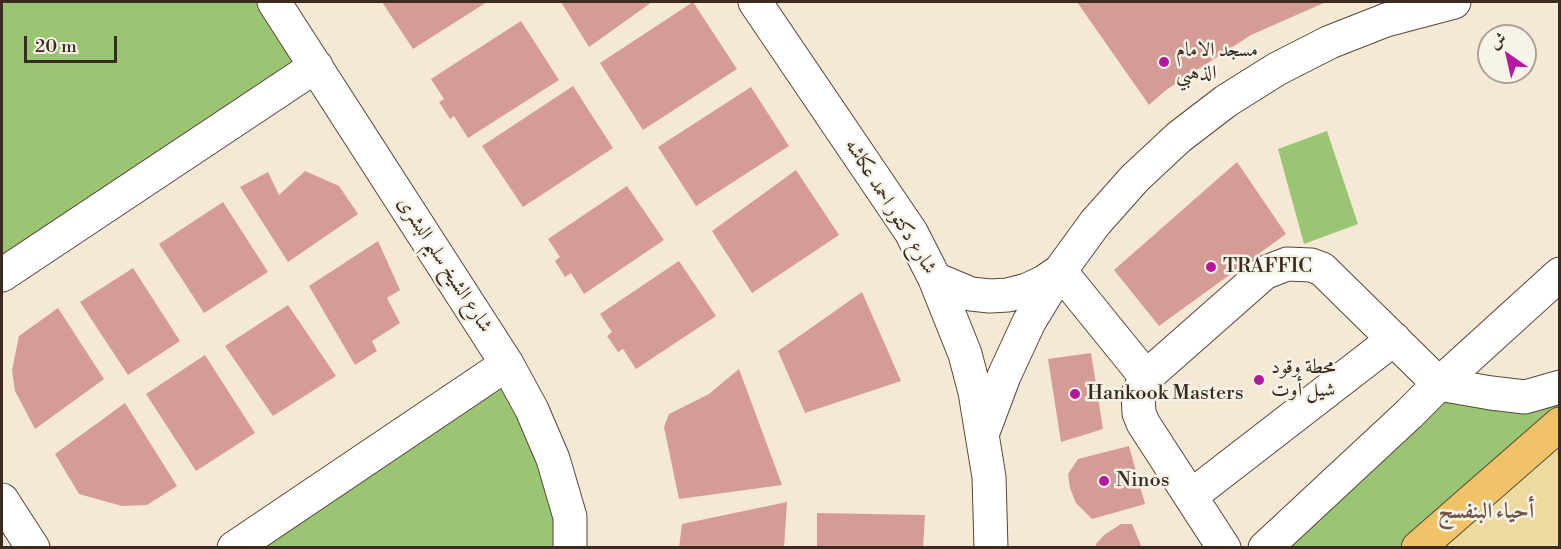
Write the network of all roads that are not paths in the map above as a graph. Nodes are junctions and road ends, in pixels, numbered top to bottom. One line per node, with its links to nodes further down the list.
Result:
1 (274, 2): 4 (street, شارع الشيخ سليم البشرى)
2 (755, 2): 8 (street, شارع دكتور احمد عكاشه)
3 (1454, 2): 5 (street)
4 (316, 66): 7 (street); 10 (street, شارع الشيخ سليم البشرى)
5 (1060, 271): 8 (street); 11 (street); 15 (street)
6 (1560, 274): 12 (street)
7 (2, 275)
8 (935, 279): 15 (street, شارع دكتور احمد عكاشه)
9 (1394, 339): 11 (street); 12 (street); 16 (street)
10 (507, 364): 19 (street); 20 (street, شارع الشيخ سليم البشرى)
11 (1146, 377): 16 (street)
12 (1439, 384): 13 (street); 23 (street)
13 (1560, 387)
14 (1560, 424): 24 (main road)
15 (983, 432): 21 (street, شارع دكتور احمد عكاشه)
16 (1191, 496): 22 (street)
17 (2, 500): 18 (street)
18 (33, 548)
19 (234, 548)
20 (570, 548)
21 (990, 548)
22 (1224, 548)
23 (1265, 548)
24 (1418, 548)

